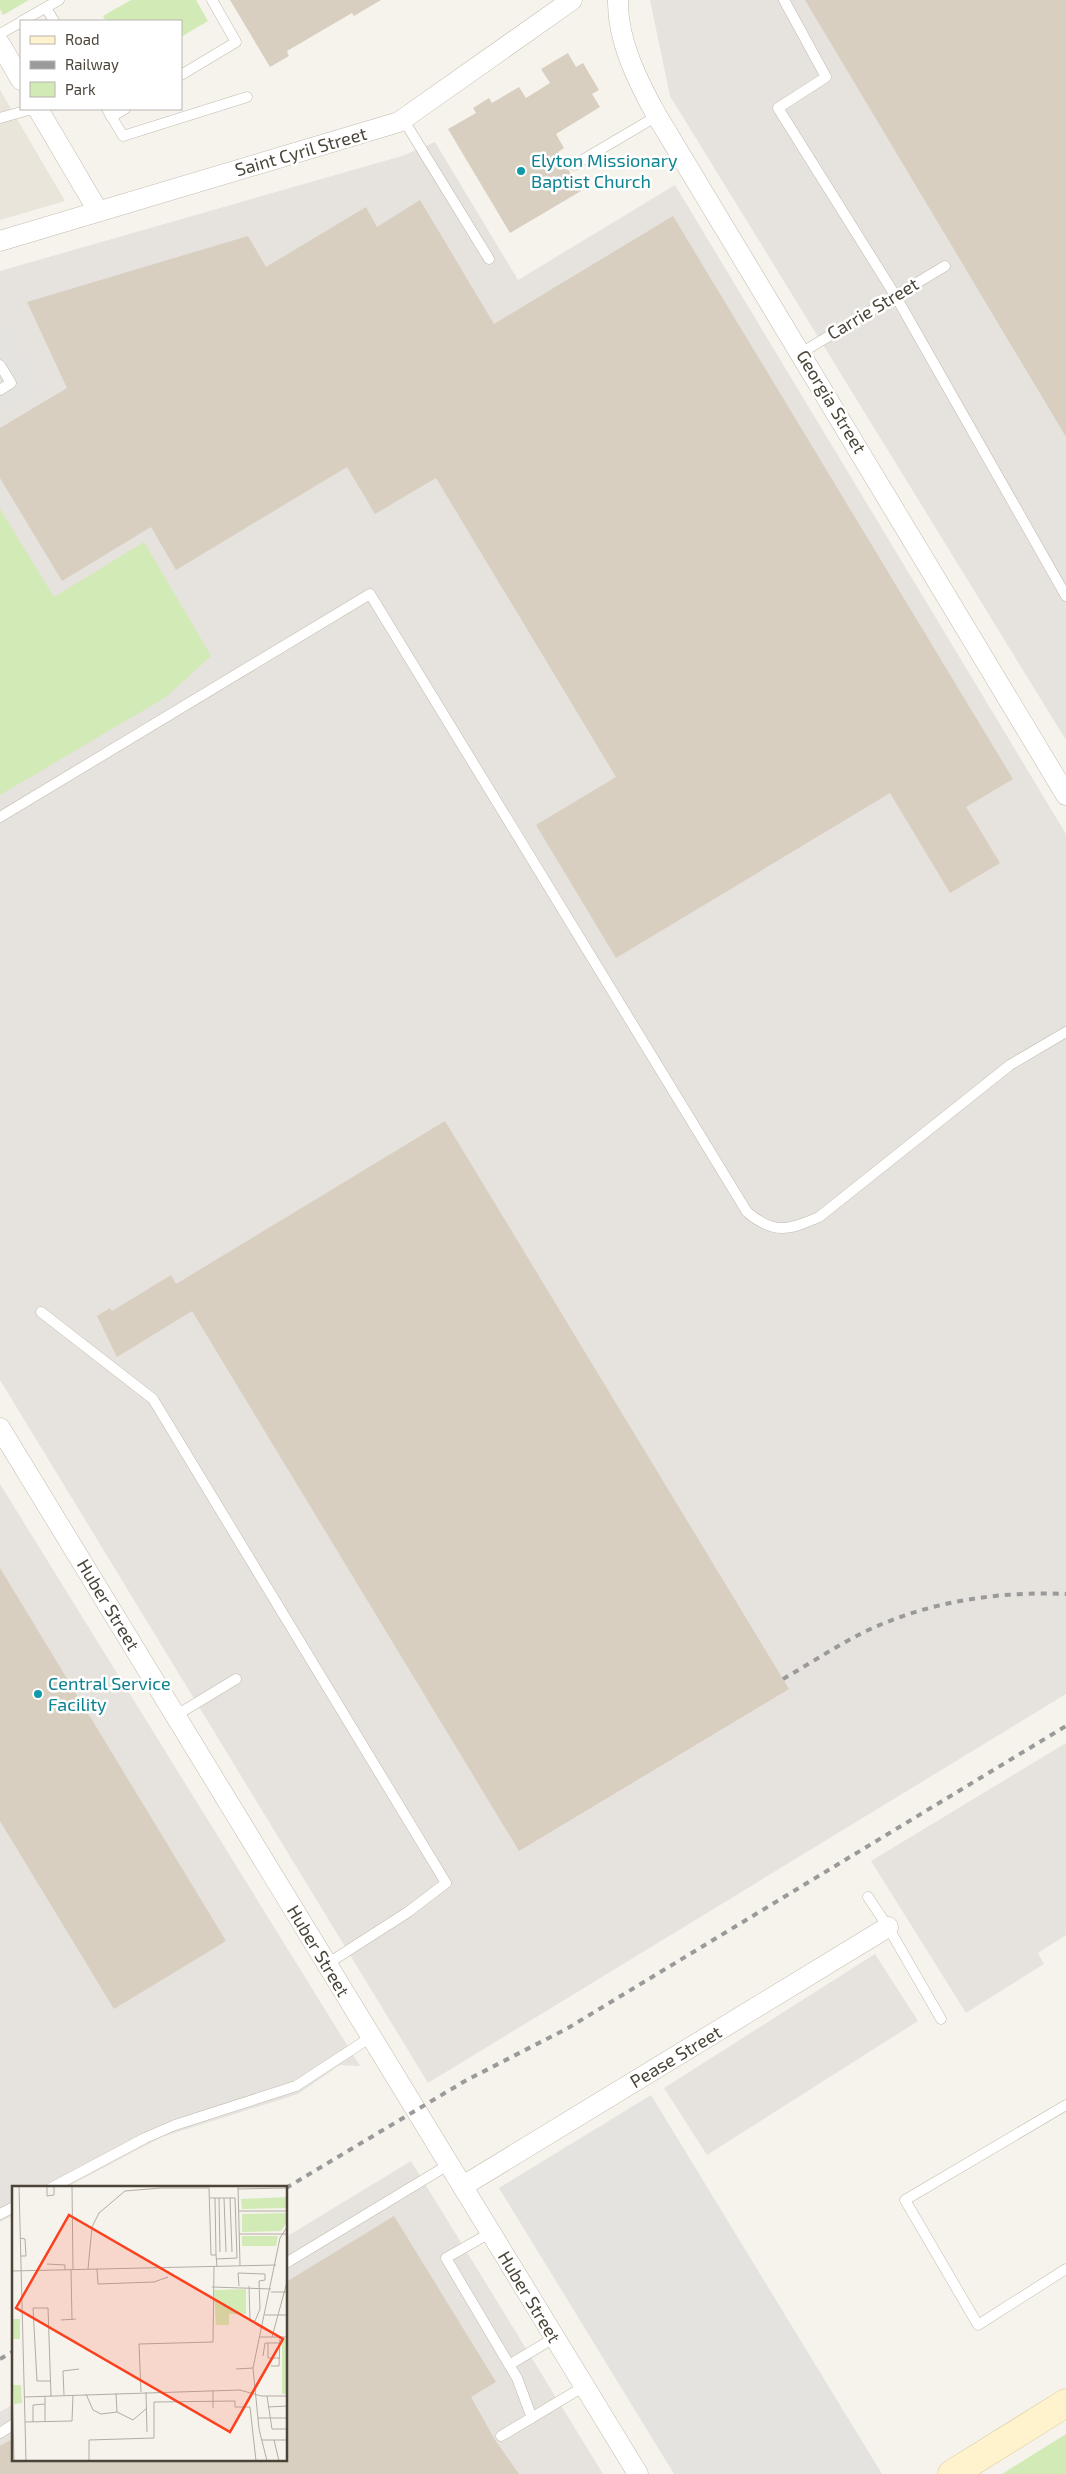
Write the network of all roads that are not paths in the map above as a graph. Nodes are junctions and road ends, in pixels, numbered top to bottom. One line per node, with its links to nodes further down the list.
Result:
1 (59, 0): 6 (lane)
2 (212, 0): 12 (lane)
3 (572, 0): 20 (street, Saint Cyril Street)
4 (618, 0): 18 (street, Georgia Street)
5 (784, 0): 26 (lane)
6 (46, 8): 7 (lane); 8 (lane)
7 (25, 20)
8 (53, 20)
9 (20, 23): 10 (lane)
10 (0, 34)
11 (0, 44): 13 (street)
12 (182, 74)
13 (20, 78)
14 (247, 97): 17 (lane)
15 (28, 110): 19 (lane)
16 (39, 110): 22 (street)
17 (109, 113)
18 (657, 116): 21 (lane); 27 (street, Georgia Street)
19 (0, 118)
20 (403, 120): 22 (street, Saint Cyril Street); 24 (lane)
21 (574, 165)
22 (98, 212): 23 (street, Saint Cyril Street)
23 (0, 240)
24 (489, 259)
25 (945, 266): 26 (lane, Carrie Street)
26 (895, 295): 27 (lane, Carrie Street); 30 (lane)
27 (801, 352): 31 (street, Georgia Street)
28 (0, 365): 29 (lane)
29 (0, 390)
30 (1066, 596)
31 (1066, 795)
32 (0, 817): 33 (lane)
33 (1066, 1032)
34 (41, 1312): 40 (lane)
35 (0, 1428): 37 (street, Huber Street)
36 (236, 1679): 37 (lane)
37 (176, 1716): 40 (street, Huber Street)
38 (868, 1897): 39 (lane)
39 (888, 1927): 41 (lane); 46 (street, Pease Street)
40 (327, 1964): 42 (street, Huber Street)
41 (941, 2019)
42 (371, 2037): 44 (street, Huber Street); 45 (lane)
43 (1066, 2105): 51 (lane)
44 (448, 2164): 46 (street, Huber Street); 50 (lane)
45 (55, 2186)
46 (463, 2186): 49 (street, Huber Street)
47 (12, 2208): 48 (lane)
48 (0, 2214)
49 (490, 2233): 52 (street, Huber Street); 53 (lane)
50 (288, 2262)
51 (1066, 2270)
52 (554, 2338): 53 (lane); 54 (street, Huber Street)
53 (509, 2365): 56 (lane)
54 (583, 2387): 56 (lane); 60 (street, Huber Street)
55 (1066, 2403): 61 (main road)
56 (532, 2418): 59 (lane)
57 (12, 2425): 58 (lane)
58 (0, 2432)
59 (501, 2436)
60 (638, 2474)
61 (952, 2474)

